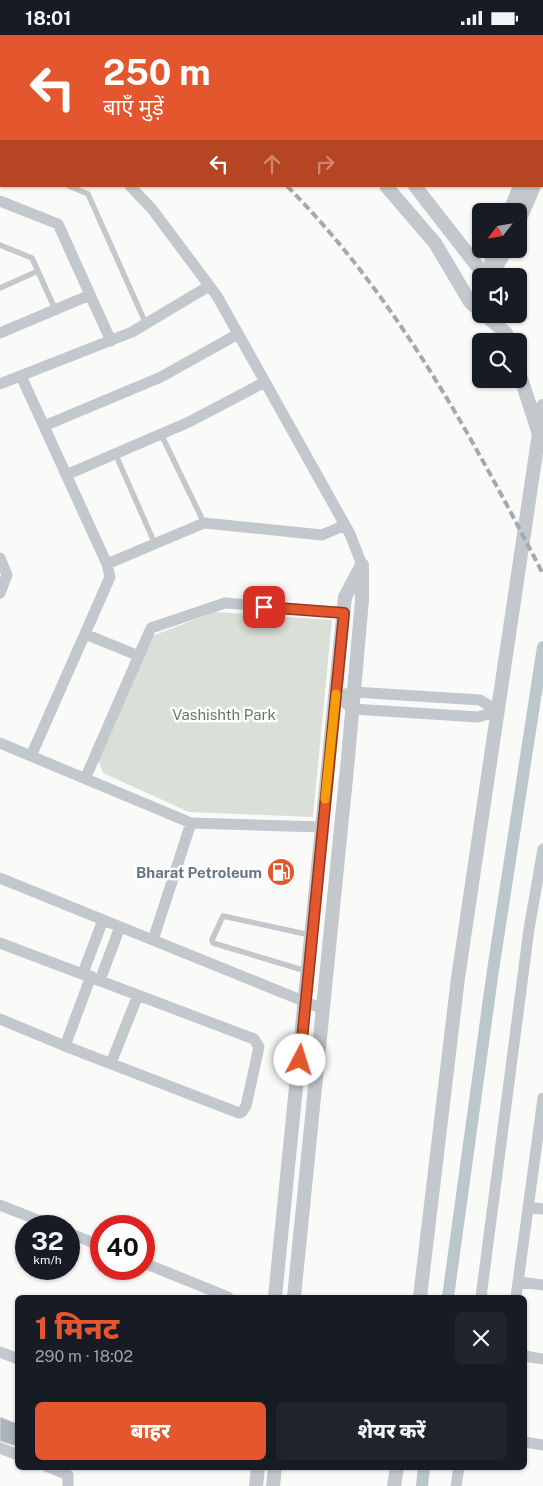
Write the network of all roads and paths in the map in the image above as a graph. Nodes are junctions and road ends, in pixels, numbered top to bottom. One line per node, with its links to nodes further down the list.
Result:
1 (71, 187): 19 (lane)
2 (131, 187): 13 (street)
3 (387, 187): 16 (street)
4 (416, 187): 11 (street)
5 (520, 187): 8 (street)
6 (534, 187): 9 (street)
7 (0, 201): 15 (street)
8 (513, 203)
9 (527, 203)
10 (0, 245): 12 (lane)
11 (482, 268)
12 (38, 271): 14 (lane); 17 (lane)
13 (209, 286): 19 (street); 22 (street)
14 (0, 288)
15 (90, 295): 17 (street); 23 (street)
16 (472, 304)
17 (55, 309): 20 (street)
18 (492, 323): 21 (street)
19 (146, 324): 23 (street)
20 (0, 333)
21 (503, 333)
22 (238, 334): 25 (street); 29 (street)
23 (111, 341): 24 (street)
24 (21, 376): 26 (street); 29 (street)
25 (265, 382): 31 (street); 35 (street)
26 (0, 384)
27 (524, 388): 30 (street)
28 (543, 406): 30 (street)
29 (44, 426): 33 (street)
30 (539, 433): 47 (street)
31 (161, 434): 32 (street); 34 (lane)
32 (115, 453): 33 (street); 36 (lane)
33 (66, 475): 38 (street)
34 (204, 523): 35 (street); 36 (street)
35 (345, 525): 39 (street)
36 (155, 544): 38 (street)
37 (0, 558): 40 (street)
38 (107, 564): 42 (street)
39 (362, 565): 41 (street); 44 (street)
40 (0, 593)
41 (344, 613): 43 (street); 45 (street)
42 (85, 634): 43 (street); 49 (street)
43 (139, 655): 50 (street)
44 (354, 692): 45 (street); 46 (street); 47 (street)
45 (336, 696): 46 (street); 52 (street)
46 (353, 709): 47 (street); 64 (street)
47 (498, 711): 80 (street)
48 (0, 743): 49 (street)
49 (31, 756): 50 (street)
50 (85, 779): 51 (street)
51 (191, 823): 52 (street); 58 (street)
52 (322, 827): 57 (street)
53 (543, 849): 81 (street)
54 (0, 878): 55 (street)
55 (104, 920): 56 (street); 61 (street)
56 (120, 927): 58 (street); 61 (street)
57 (312, 936): 60 (street); 60 (lane)
58 (153, 940): 63 (street)
59 (0, 943): 61 (street)
60 (308, 972): 63 (street)
61 (91, 977): 62 (street); 66 (street)
62 (138, 995): 67 (street); 67 (street)
63 (305, 1002): 64 (street); 78 (street)
64 (323, 1009): 79 (street)
65 (0, 1019): 66 (street)
66 (65, 1046): 67 (street)
67 (110, 1063)
68 (543, 1098): 69 (street)
69 (541, 1133): 71 (street)
70 (0, 1205): 73 (street)
71 (528, 1207): 72 (street); 75 (street)
72 (543, 1209)
73 (25, 1215)
74 (155, 1267): 77 (street)
75 (518, 1282): 76 (street); 82 (street)
76 (543, 1285)
77 (223, 1295)
78 (276, 1295)
79 (294, 1295)
80 (420, 1295)
81 (481, 1295)
82 (516, 1295)
83 (0, 1352): 85 (street)
84 (527, 1356): 86 (street)
85 (15, 1358)
86 (543, 1359)
87 (527, 1442): 88 (street)
88 (543, 1445)
89 (0, 1448): 90 (street)
90 (15, 1454)
91 (55, 1470): 95 (street)
92 (259, 1470): 96 (street)
93 (396, 1470): 97 (street)
94 (459, 1470): 98 (street)
95 (69, 1476)
96 (256, 1486)
97 (394, 1486)
98 (456, 1486)

